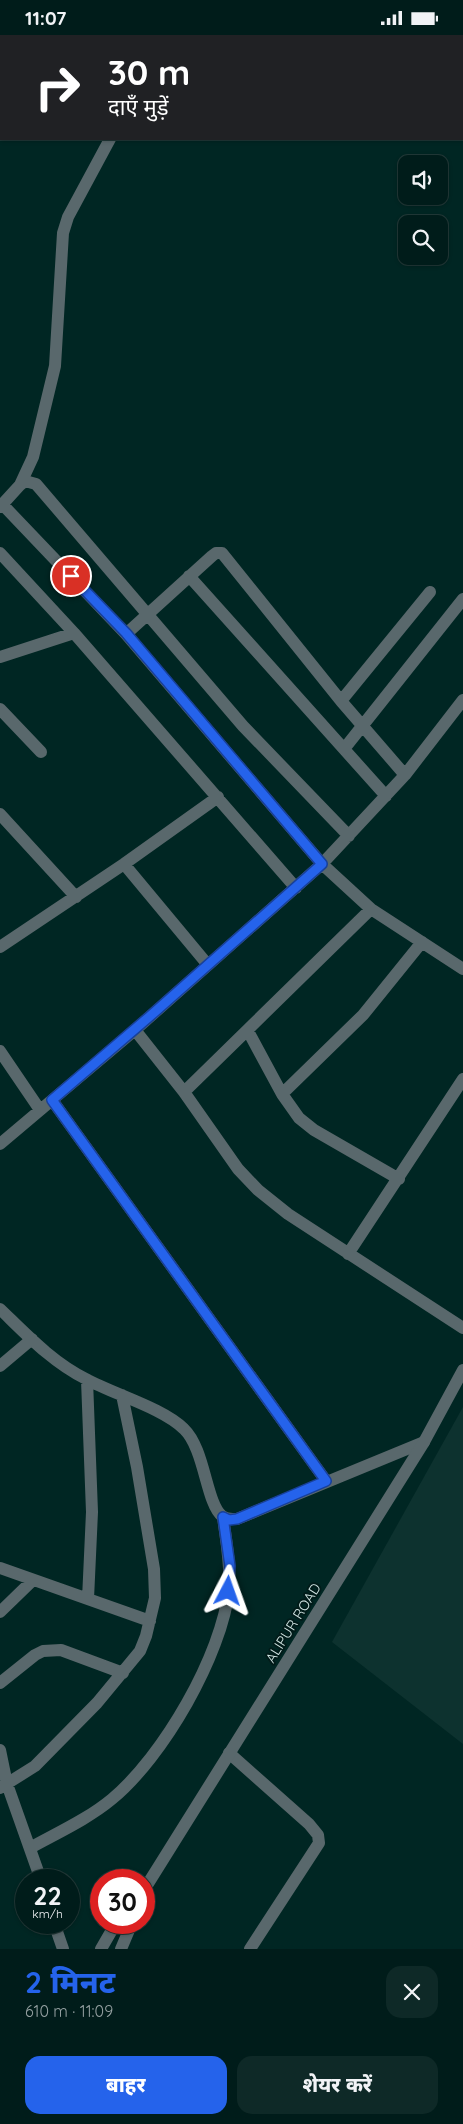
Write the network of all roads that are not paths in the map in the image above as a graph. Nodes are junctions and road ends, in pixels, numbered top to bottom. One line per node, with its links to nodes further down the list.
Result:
1 (109, 140): 2 (street)
2 (20, 485): 3 (street); 8 (street)
3 (1, 505): 10 (street)
4 (0, 553): 9 (street)
5 (189, 576): 8 (street); 13 (street); 16 (street)
6 (430, 592): 13 (street)
7 (463, 599): 15 (street)
8 (148, 612): 10 (street); 22 (street)
9 (74, 633): 11 (street); 20 (street)
10 (126, 633): 24 (street)
11 (0, 657)
12 (463, 700): 18 (street)
13 (341, 701): 15 (street)
14 (0, 709): 17 (street)
15 (361, 725): 16 (street); 18 (street)
16 (344, 749): 19 (street)
17 (41, 752)
18 (405, 775): 19 (street)
19 (386, 796): 22 (street)
20 (218, 797): 23 (street); 25 (street)
21 (0, 814): 26 (street)
22 (349, 836): 24 (street)
23 (124, 864): 26 (street); 30 (street)
24 (322, 864): 25 (street); 27 (street)
25 (296, 888): 30 (street)
26 (76, 897): 29 (street)
27 (371, 909): 28 (street); 33 (street)
28 (422, 942): 31 (street); 37 (street)
29 (0, 947)
30 (208, 965): 32 (street)
31 (463, 969)
32 (135, 1029): 36 (street); 38 (street)
33 (248, 1031): 36 (street); 37 (street)
34 (0, 1051): 39 (street)
35 (463, 1079): 41 (street)
36 (184, 1091): 42 (street)
37 (282, 1094): 41 (street)
38 (52, 1100): 39 (street); 51 (street)
39 (40, 1110): 40 (street)
40 (0, 1144)
41 (399, 1179): 42 (street)
42 (348, 1254): 44 (street)
43 (0, 1309): 45 (street)
44 (463, 1328)
45 (32, 1339): 46 (street); 48 (street)
46 (0, 1366)
47 (463, 1370): 50 (street, ALIPUR ROAD)
48 (87, 1380): 49 (street); 55 (street)
49 (122, 1395): 52 (street); 57 (street)
50 (424, 1442): 51 (street); 61 (street, ALIPUR ROAD)
51 (326, 1481): 52 (street)
52 (223, 1517): 63 (street)
53 (0, 1568): 54 (street)
54 (33, 1580): 55 (street); 56 (street)
55 (88, 1599): 57 (street)
56 (0, 1612)
57 (150, 1621): 58 (street)
58 (123, 1673): 59 (street); 62 (street)
59 (0, 1683)
60 (0, 1750): 62 (street)
61 (229, 1753): 65 (street, ALIPUR ROAD); 72 (street)
62 (3, 1786): 63 (street)
63 (30, 1848): 64 (street)
64 (37, 1869)
65 (155, 1872)
66 (58, 1934): 69 (street)
67 (110, 1934): 70 (street)
68 (127, 1934): 71 (street)
69 (63, 1949)
70 (101, 1949)
71 (121, 1949)
72 (250, 1949)

